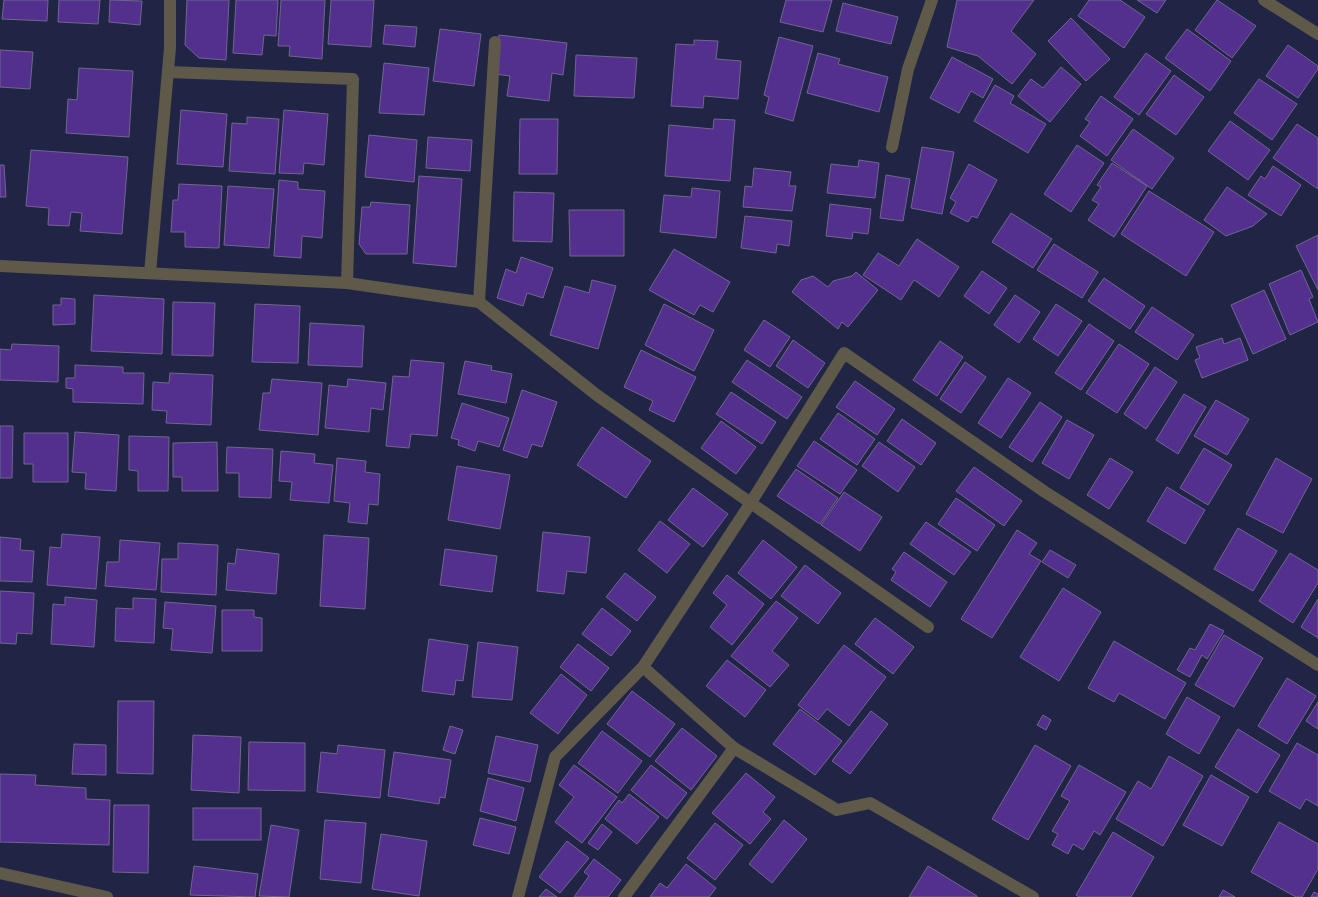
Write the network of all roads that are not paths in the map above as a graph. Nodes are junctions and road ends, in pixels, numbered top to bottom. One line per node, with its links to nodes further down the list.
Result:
1 (170, 0): 6 (street)
2 (932, 0): 7 (street)
3 (1264, 0): 4 (street)
4 (1318, 34)
5 (495, 42): 11 (street)
6 (168, 72): 9 (street); 10 (street)
7 (892, 147)
8 (0, 266): 9 (street)
9 (150, 273): 10 (street)
10 (347, 283): 11 (street)
11 (480, 302): 12 (street)
12 (750, 504): 13 (street); 14 (street); 15 (street)
13 (928, 627)
14 (1318, 664)
15 (643, 667): 16 (street); 19 (street)
16 (734, 748): 20 (street); 21 (street)
17 (0, 873): 18 (street)
18 (107, 897)
19 (518, 897)
20 (624, 897)
21 (1033, 897)

